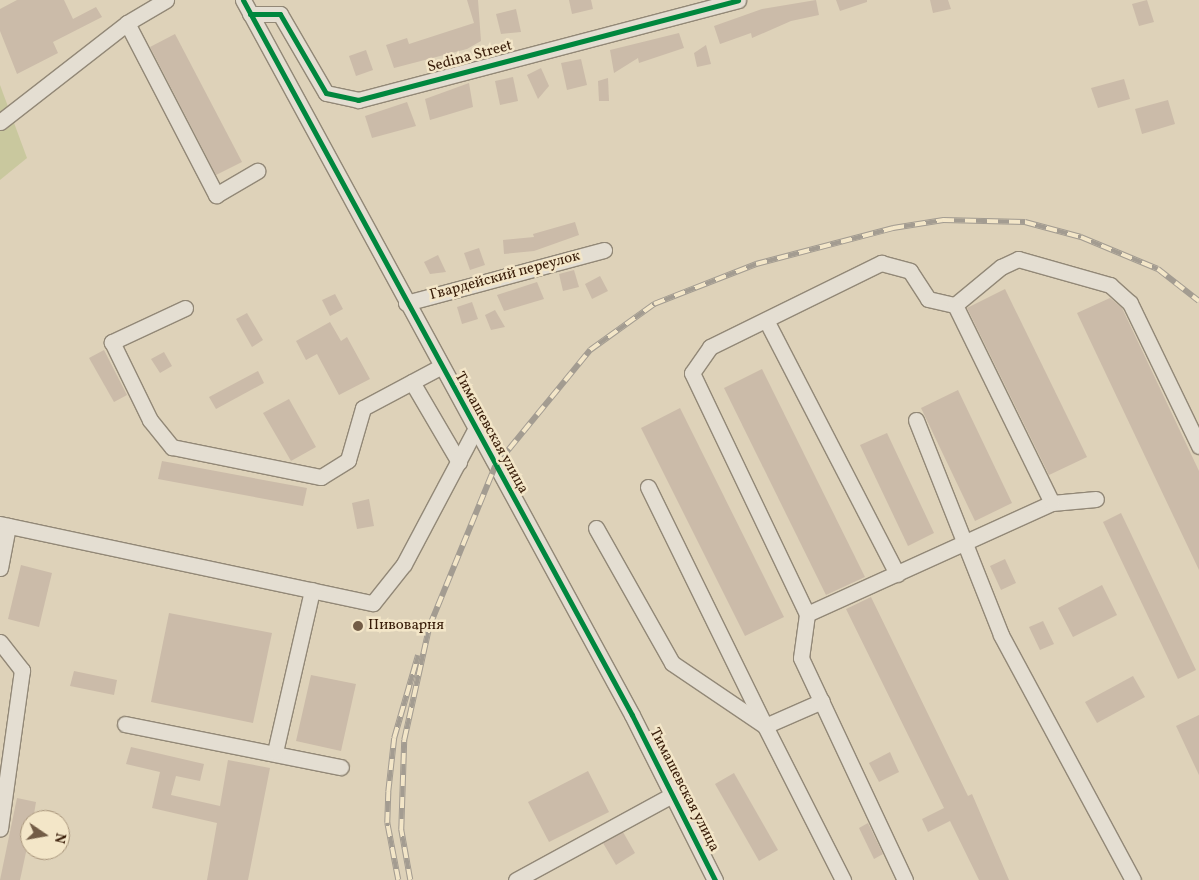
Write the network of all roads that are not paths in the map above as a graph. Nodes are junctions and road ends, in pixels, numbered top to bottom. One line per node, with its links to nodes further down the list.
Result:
1 (166, 0): 4 (street)
2 (738, 0): 3 (street, Sedina Street)
3 (247, 7): 8 (street, Тимашевская улица)
4 (127, 23): 5 (street); 6 (street)
5 (0, 122)
6 (257, 171)
7 (604, 250): 8 (street, Гвардейский переулок)
8 (406, 303): 12 (street, Тимашевская улица)
9 (955, 305): 11 (street); 16 (street); 20 (street)
10 (185, 308): 13 (street)
11 (766, 320): 25 (street); 27 (street)
12 (440, 367): 13 (street); 15 (street, Тимашевская улица)
13 (412, 382): 17 (street)
14 (916, 420): 23 (street)
15 (475, 430): 17 (street); 34 (street, Тимашевская улица)
16 (1199, 446)
17 (459, 462): 26 (street)
18 (648, 487): 31 (street)
19 (1096, 499): 20 (street)
20 (1052, 503): 23 (street)
21 (4, 525): 24 (street); 26 (street)
22 (596, 528): 31 (street)
23 (968, 542): 25 (street); 40 (street)
24 (0, 568)
25 (897, 574): 27 (street)
26 (312, 590): 32 (street)
27 (807, 614): 29 (street)
28 (0, 642): 35 (street)
29 (822, 701): 31 (street); 39 (street)
30 (125, 724): 32 (street)
31 (764, 726): 38 (street)
32 (275, 752): 33 (street)
33 (341, 767)
34 (672, 795): 36 (street); 37 (street, Тимашевская улица)
35 (0, 828)
36 (516, 880)
37 (715, 880)
38 (843, 880)
39 (905, 880)
40 (1133, 880)

